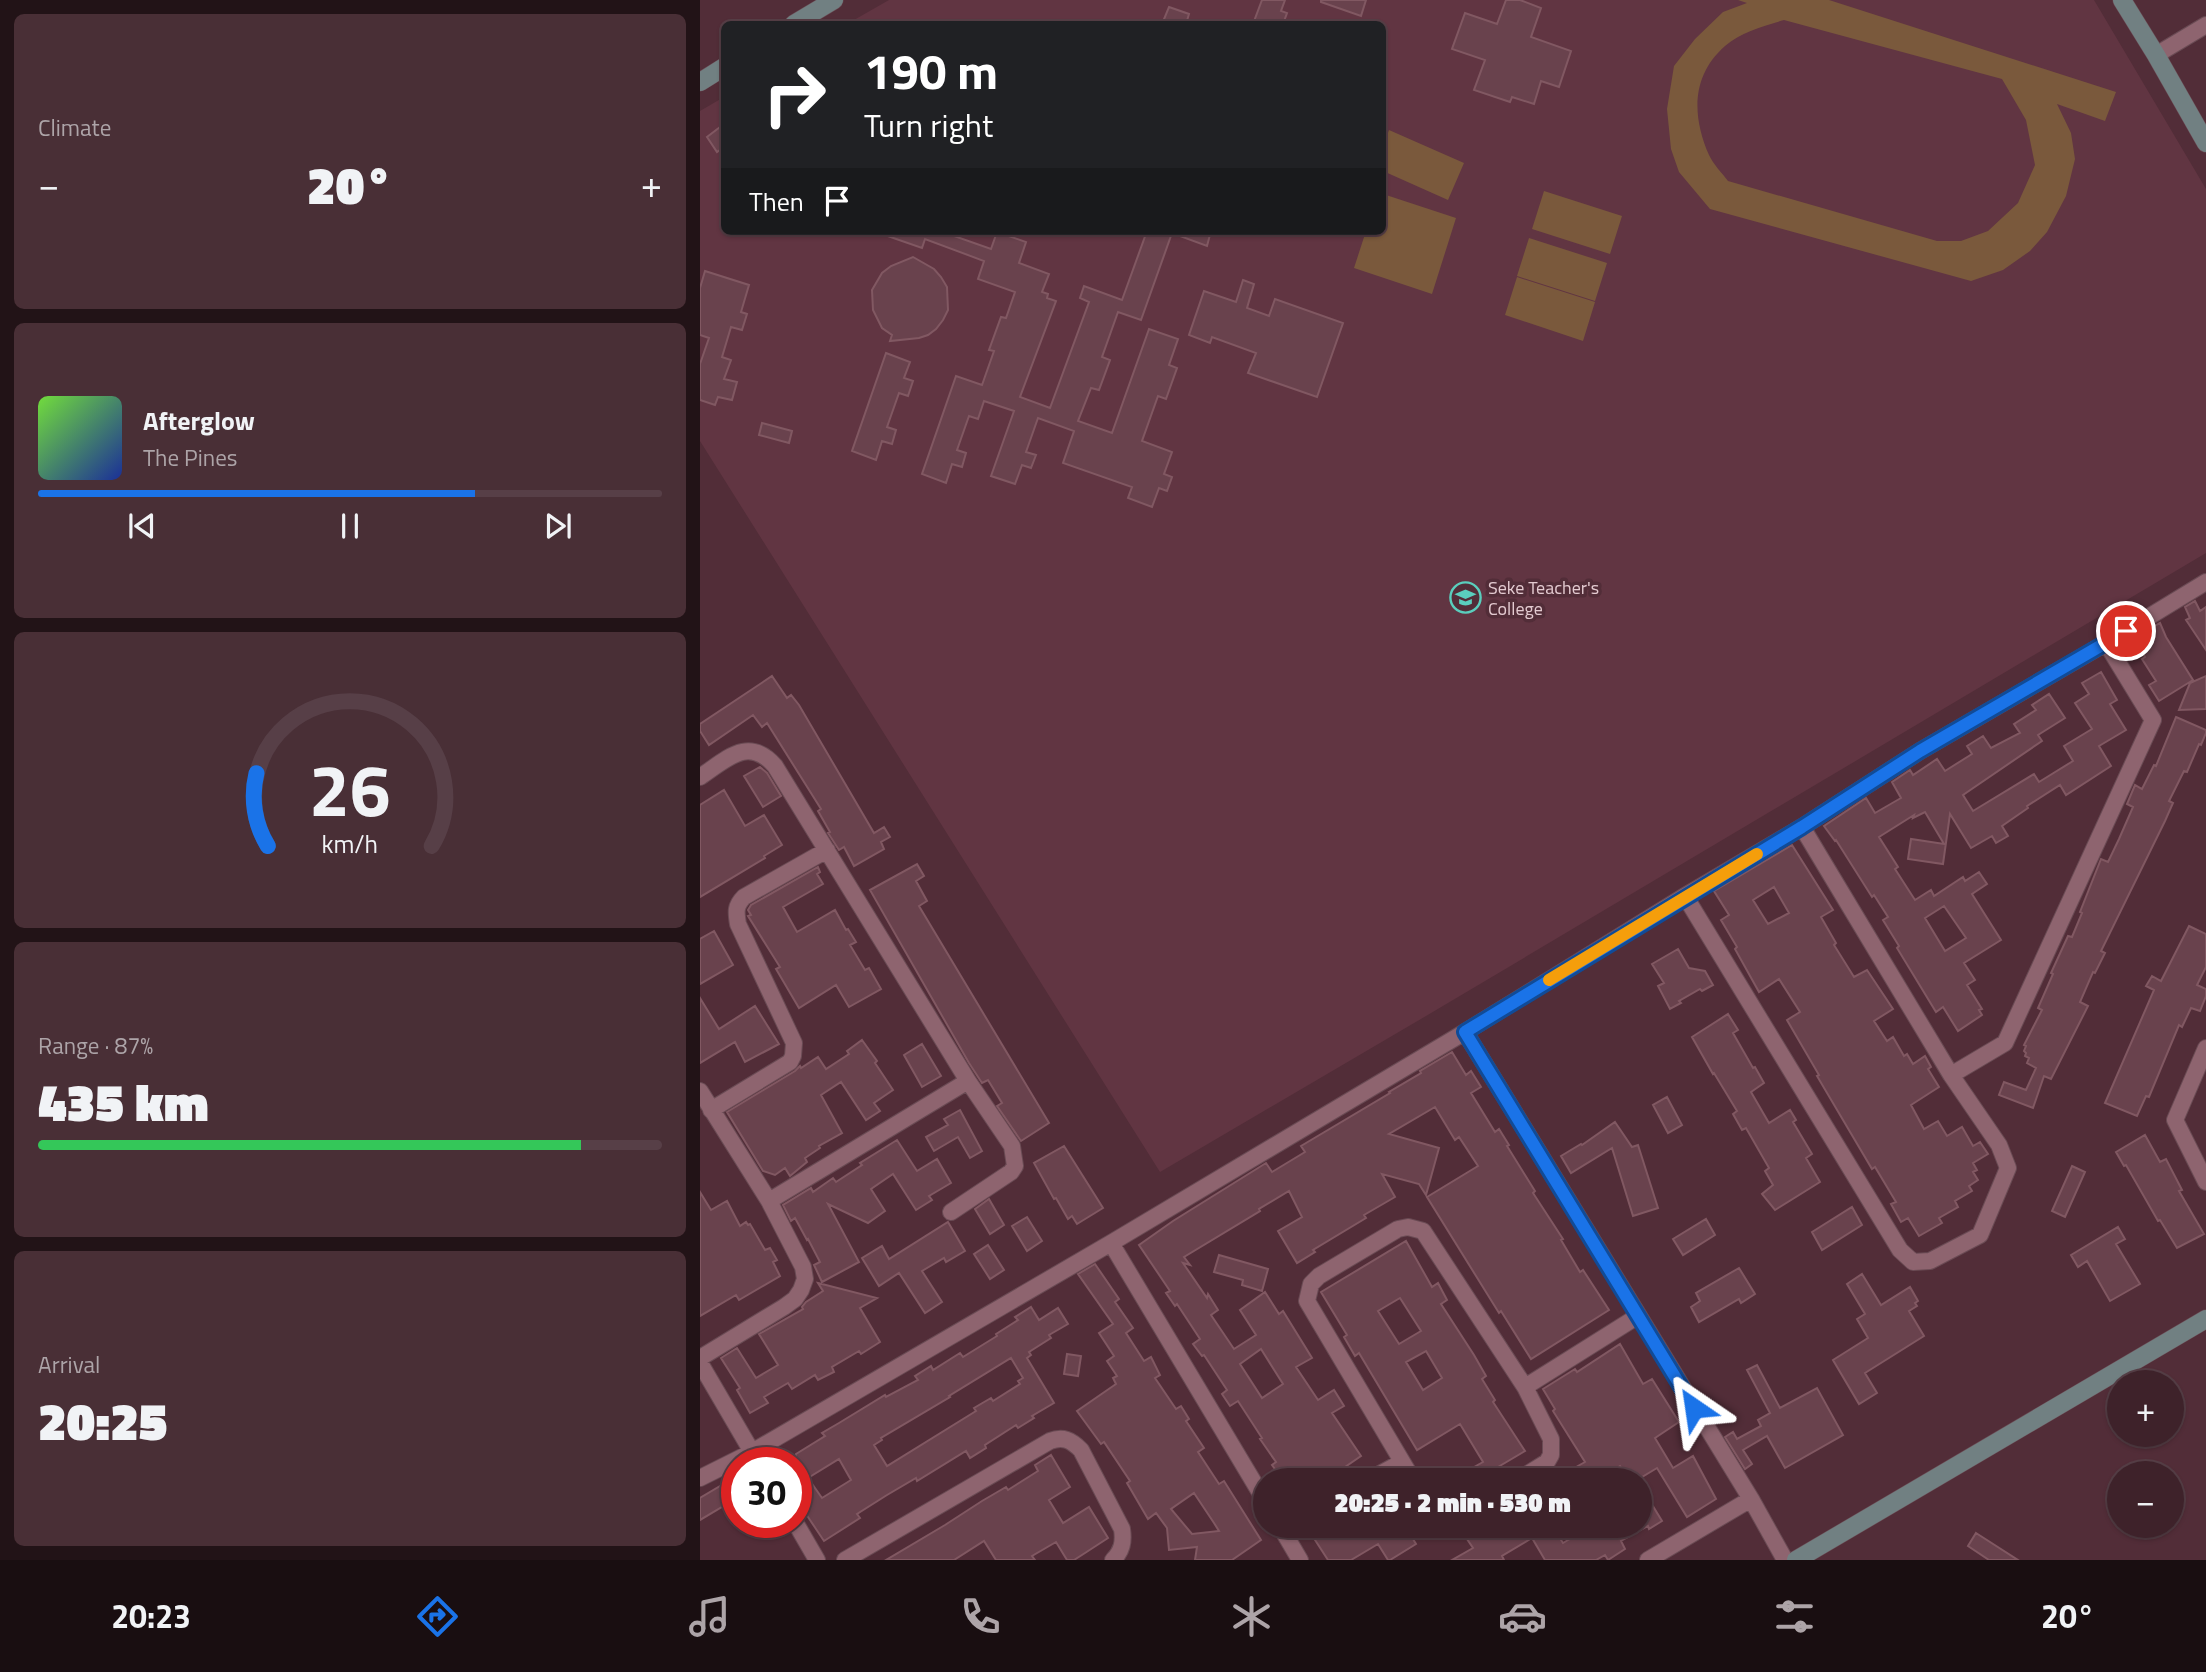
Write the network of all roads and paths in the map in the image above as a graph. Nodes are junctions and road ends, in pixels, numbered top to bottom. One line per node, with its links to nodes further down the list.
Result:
1 (834, 0): 3 (street)
2 (2122, 0): 5 (street)
3 (799, 21)
4 (2206, 25): 5 (street)
5 (2156, 55): 8 (street)
6 (721, 69): 7 (street)
7 (700, 82)
8 (2206, 143)
9 (2206, 582): 10 (street)
10 (2106, 643): 12 (street); 17 (street)
11 (700, 776): 13 (street)
12 (1802, 827): 14 (street); 17 (street)
13 (827, 850): 18 (street); 20 (street)
14 (1685, 897): 15 (street); 17 (street)
15 (1465, 1032): 24 (street); 25 (street)
16 (2206, 1048): 21 (street)
17 (1951, 1075)
18 (968, 1081): 22 (street); 23 (street)
19 (700, 1091): 20 (street)
20 (711, 1110): 22 (street)
21 (2206, 1182)
22 (769, 1200): 27 (street)
23 (951, 1212)
24 (1111, 1243): 31 (street); 38 (street)
25 (1638, 1316): 29 (street); 39 (street)
26 (2205, 1320): 48 (street)
27 (700, 1357)
28 (700, 1363): 30 (street)
29 (1525, 1387): 32 (street); 35 (street)
30 (749, 1447)
31 (772, 1447)
32 (1402, 1462): 33 (street); 34 (street)
33 (1391, 1468)
34 (1406, 1468)
35 (1537, 1468)
36 (721, 1470): 37 (street)
37 (700, 1478)
38 (1253, 1481)
39 (1751, 1499): 46 (street); 47 (street)
40 (804, 1538): 42 (street)
41 (1289, 1538): 45 (street)
42 (817, 1560)
43 (845, 1560): 44 (street)
44 (1113, 1560)
45 (1300, 1560)
46 (1648, 1560)
47 (1785, 1560)
48 (1796, 1560)

